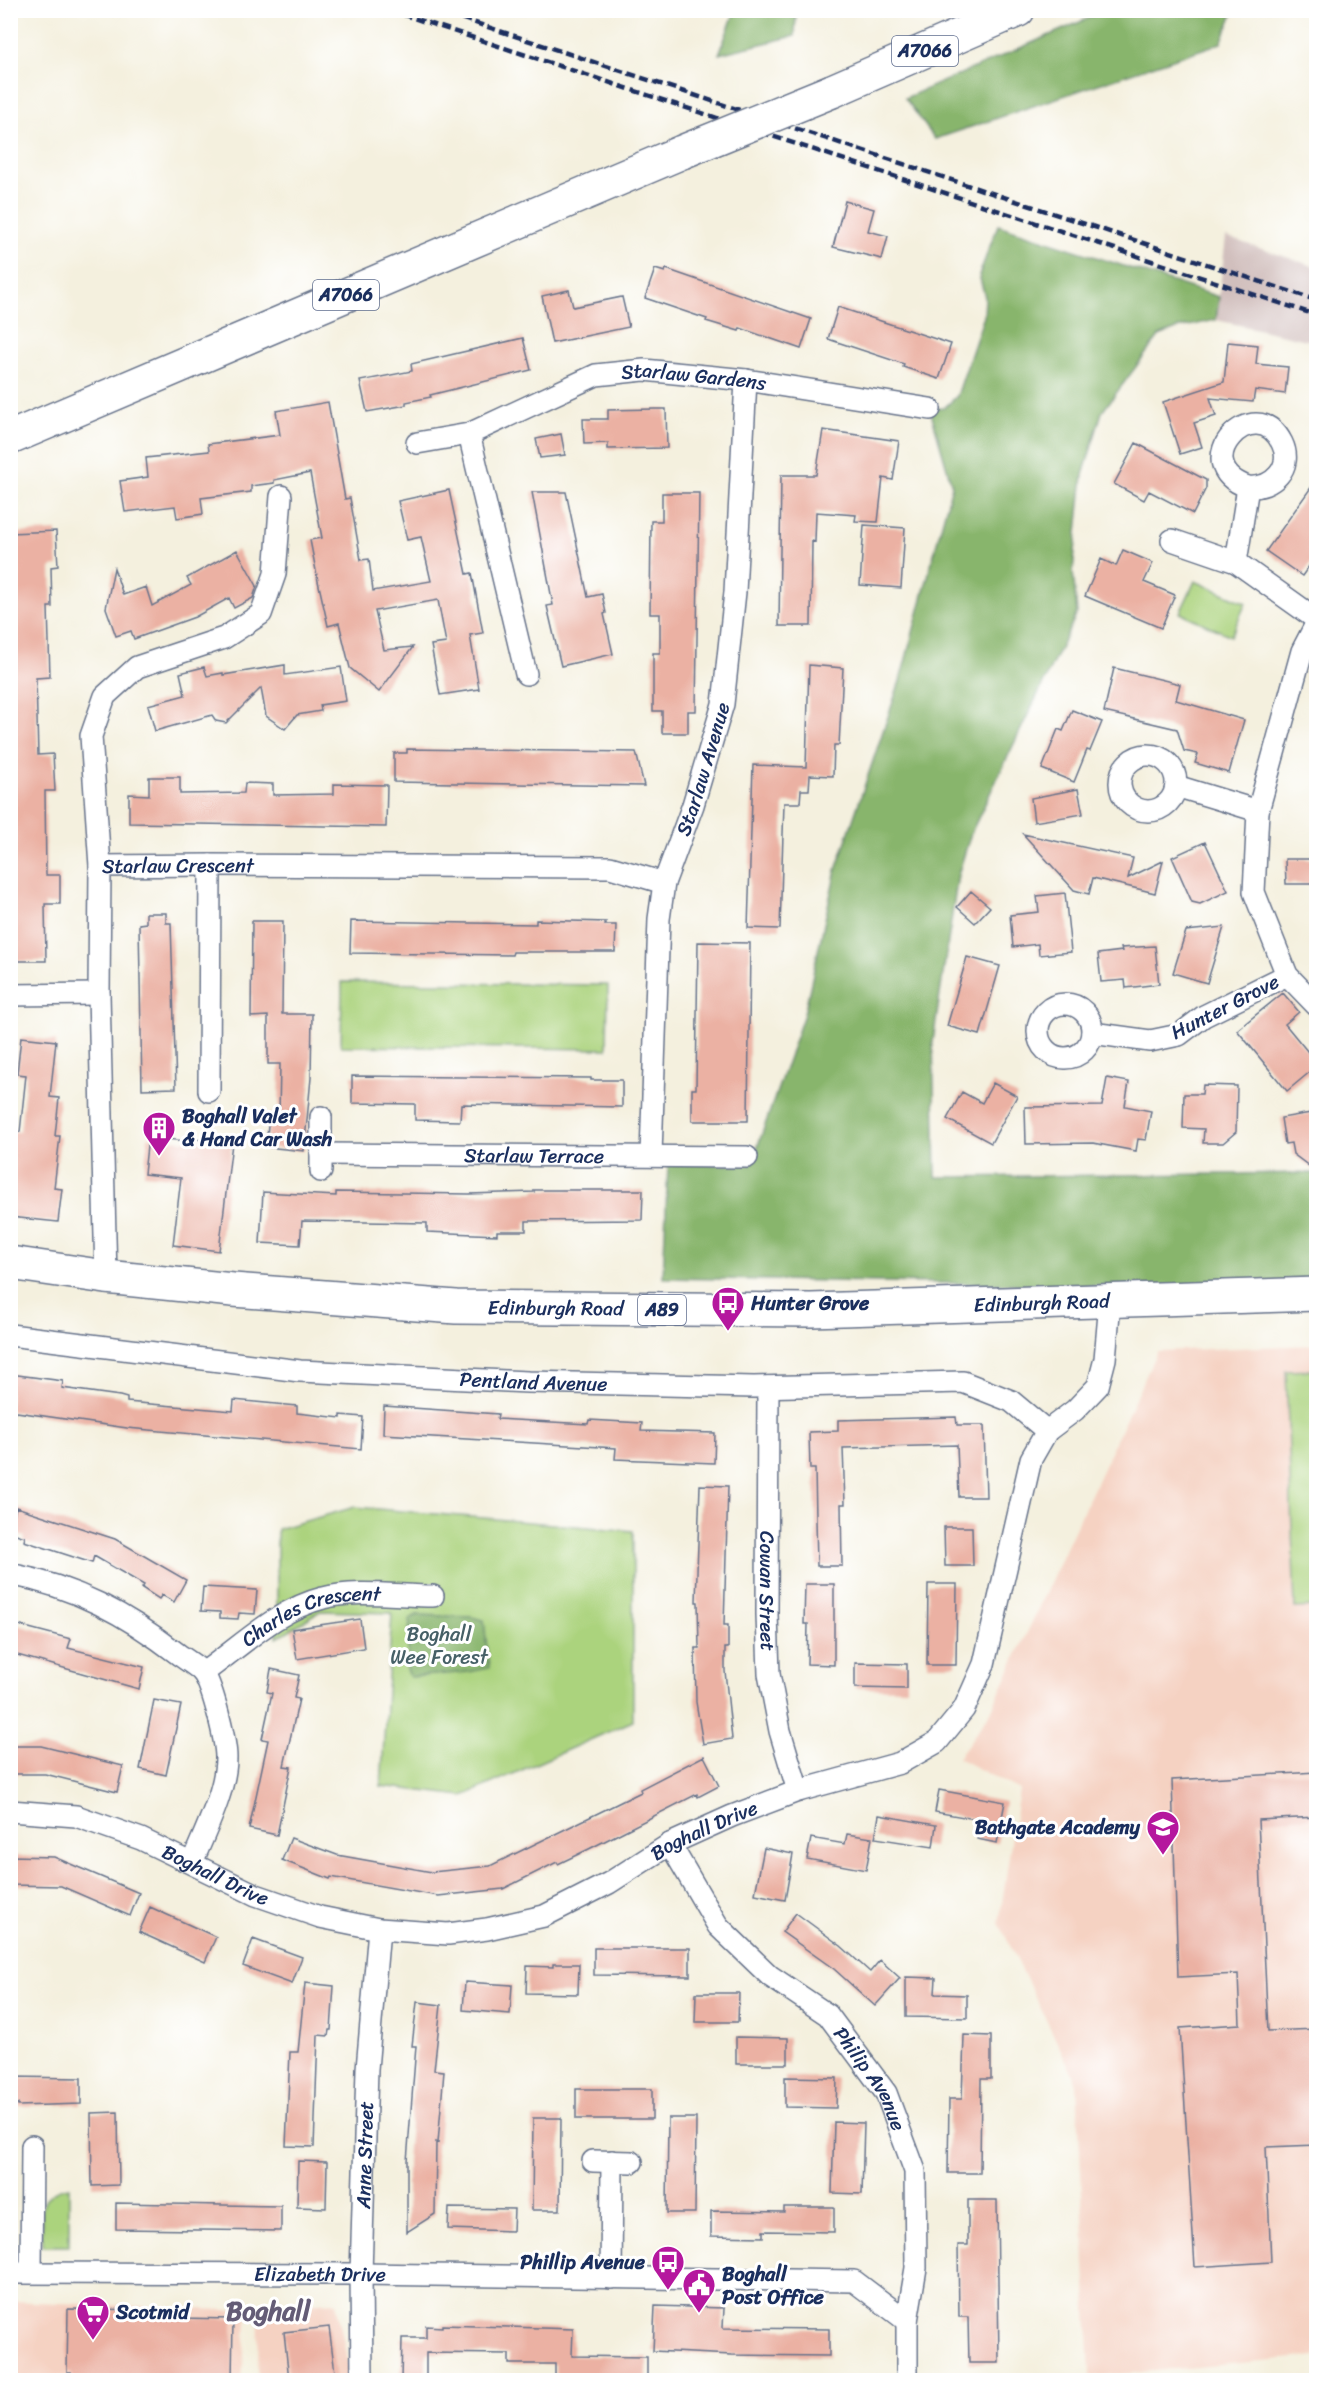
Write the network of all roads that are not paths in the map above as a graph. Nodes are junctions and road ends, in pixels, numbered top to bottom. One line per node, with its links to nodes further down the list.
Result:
1 (1018, 10): 5 (main road, A7066, bridge)
2 (746, 380): 3 (street, Starlaw Gardens); 4 (street, Starlaw Gardens); 18 (street, Starlaw Avenue)
3 (930, 409)
4 (469, 434): 6 (street, Starlaw Gardens); 13 (street)
5 (10, 438)
6 (417, 443)
7 (1248, 488): 10 (street)
8 (281, 496): 17 (street)
9 (1172, 540): 10 (street)
10 (1236, 562): 11 (street)
11 (1317, 619)
12 (1317, 624): 15 (street, Hunter Grove)
13 (526, 674)
14 (1176, 786): 15 (street)
15 (1258, 811): 19 (street, Hunter Grove)
16 (210, 865): 17 (street, Starlaw Crescent); 18 (street, Starlaw Crescent); 24 (street)
17 (100, 866): 20 (street, Starlaw Crescent)
18 (664, 883): 26 (street, Starlaw Avenue)
19 (1287, 975): 22 (street, Hunter Grove); 23 (street, Hunter Grove)
20 (99, 994): 21 (street); 29 (street, Starlaw Crescent)
21 (10, 995)
22 (1317, 1005)
23 (1092, 1033)
24 (209, 1091)
25 (321, 1117): 26 (street, Starlaw Terrace)
26 (651, 1155): 27 (street, Starlaw Terrace)
27 (747, 1157)
28 (10, 1263): 29 (main road, Edinburgh Road / A89)
29 (106, 1277): 31 (main road, Edinburgh Road / A89)
30 (1317, 1294): 31 (main road, Edinburgh Road / A89)
31 (1110, 1302): 34 (street, Boghall Drive)
32 (10, 1335): 33 (street, Pentland Avenue)
33 (768, 1387): 34 (street, Pentland Avenue); 38 (street, Cowan Street)
34 (1047, 1431): 38 (street, Boghall Drive)
35 (10, 1574): 37 (street)
36 (433, 1596): 37 (street, Charles Crescent)
37 (203, 1673): 41 (street)
38 (798, 1791): 40 (street, Boghall Drive)
39 (10, 1811): 41 (street, Boghall Drive)
40 (670, 1844): 42 (street, Boghall Drive); 48 (street, Philip Avenue)
41 (192, 1863): 42 (street, Boghall Drive)
42 (379, 1929): 46 (street, Anne Street)
43 (33, 2146): 45 (street, Elizabeth Drive)
44 (612, 2161): 47 (street)
45 (21, 2273): 46 (street, Elizabeth Drive)
46 (361, 2274): 47 (street, Elizabeth Drive); 49 (street, Anne Street)
47 (611, 2278): 48 (street, Elizabeth Drive)
48 (907, 2321): 50 (street, Philip Avenue)
49 (362, 2380)
50 (907, 2380)

